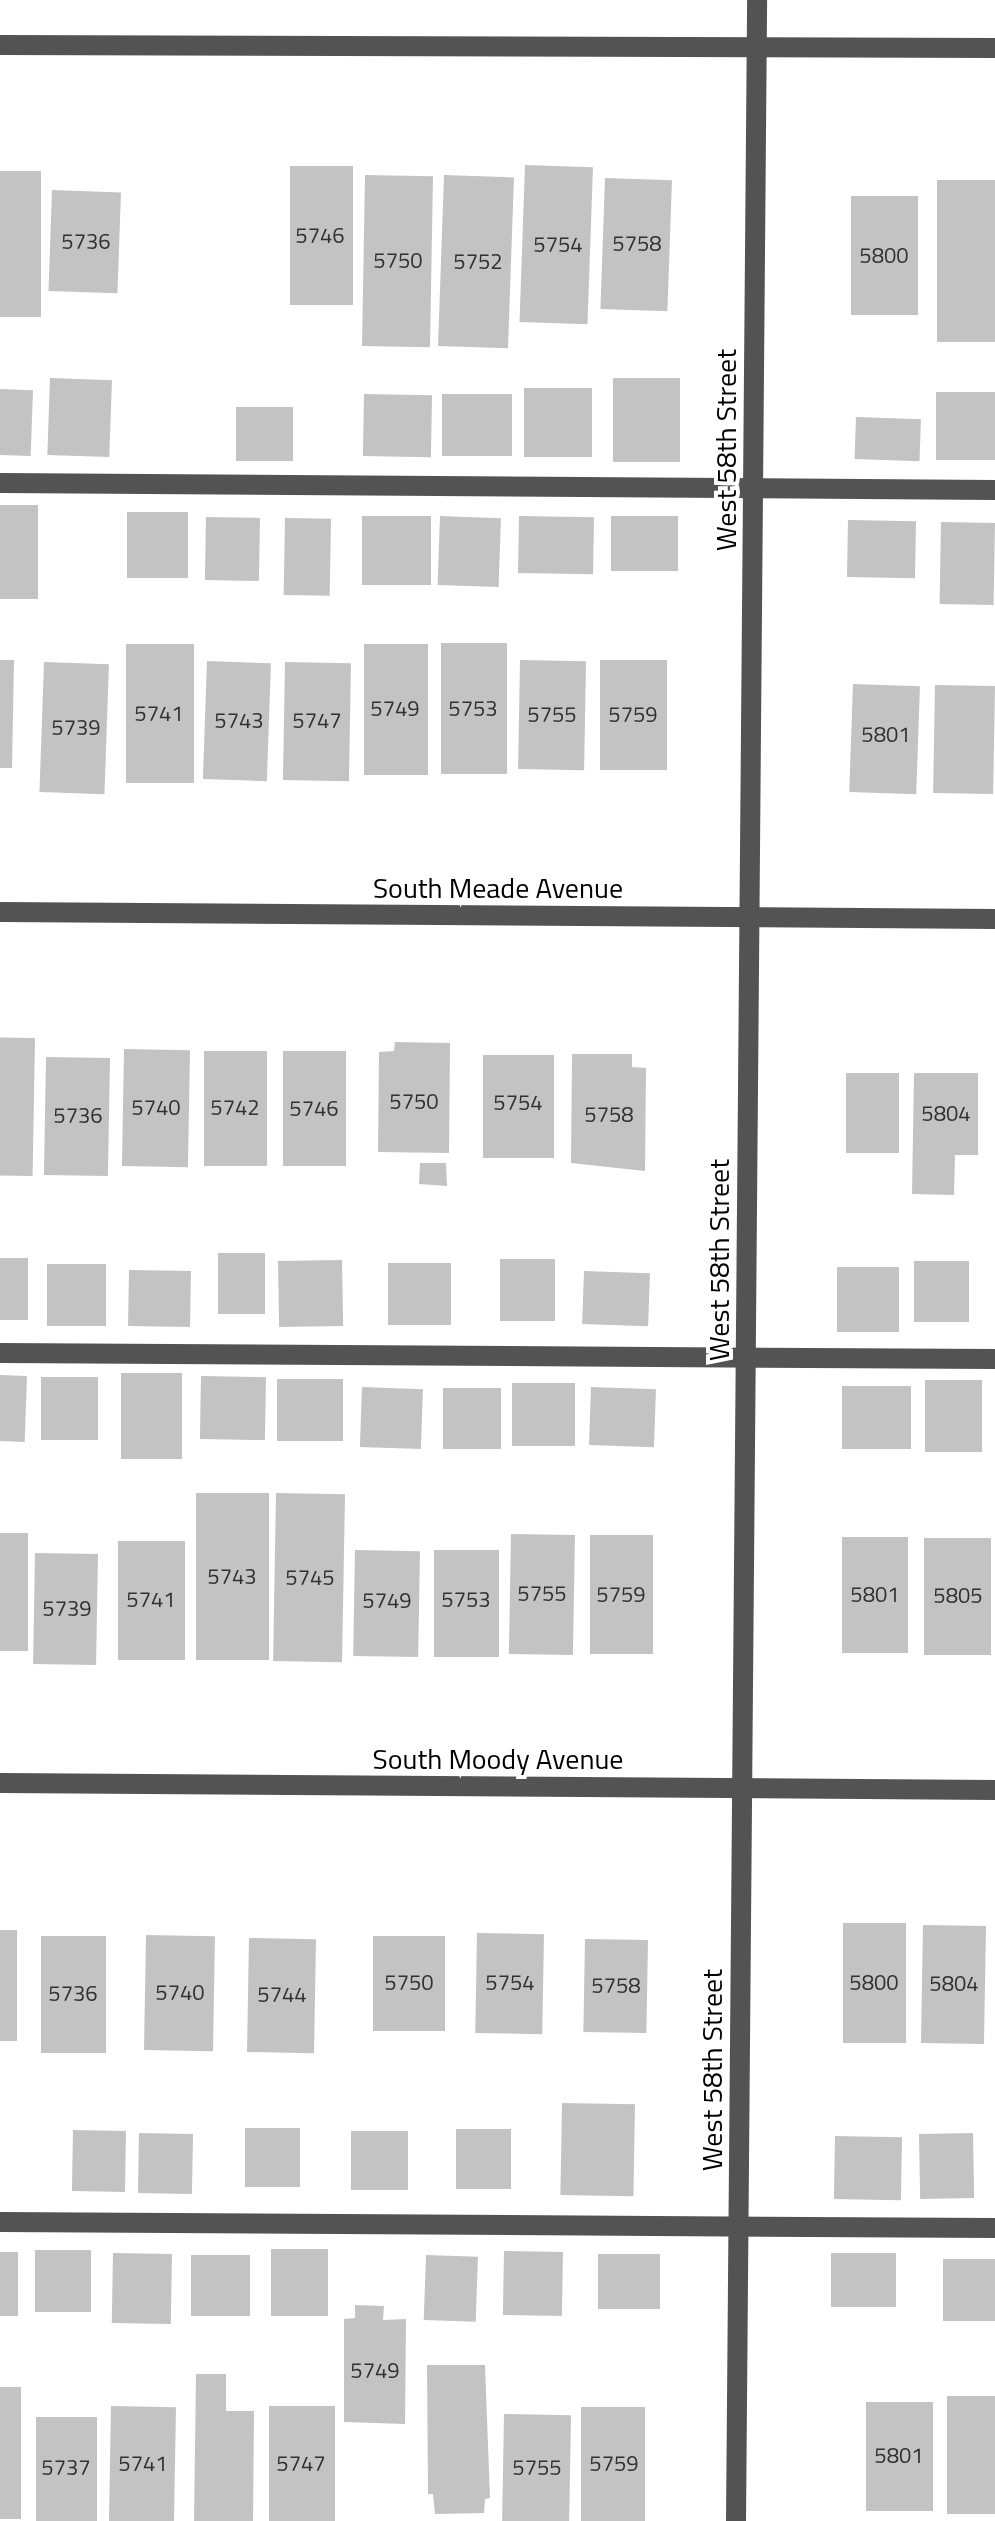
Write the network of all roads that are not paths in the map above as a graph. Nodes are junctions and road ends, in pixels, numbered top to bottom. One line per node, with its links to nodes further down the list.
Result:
1 (758, 0): 3 (street, West 58th Street)
2 (0, 45): 3 (street)
3 (757, 46): 4 (street); 6 (street, West 58th Street)
4 (995, 48)
5 (0, 483): 6 (street)
6 (753, 486): 7 (street); 9 (street, West 58th Street)
7 (995, 490)
8 (0, 912): 9 (street, South Meade Avenue)
9 (750, 917): 10 (street, South Meade Avenue); 12 (street, West 58th Street)
10 (995, 919)
11 (0, 1353): 12 (street)
12 (746, 1358): 13 (street); 15 (street, West 58th Street)
13 (995, 1359)
14 (0, 1784): 15 (street, South Moody Avenue)
15 (742, 1788): 16 (street, South Moody Avenue); 18 (street, West 58th Street)
16 (995, 1790)
17 (0, 2222): 18 (street)
18 (738, 2226): 19 (street); 20 (street, West 58th Street)
19 (995, 2228)
20 (736, 2521)

